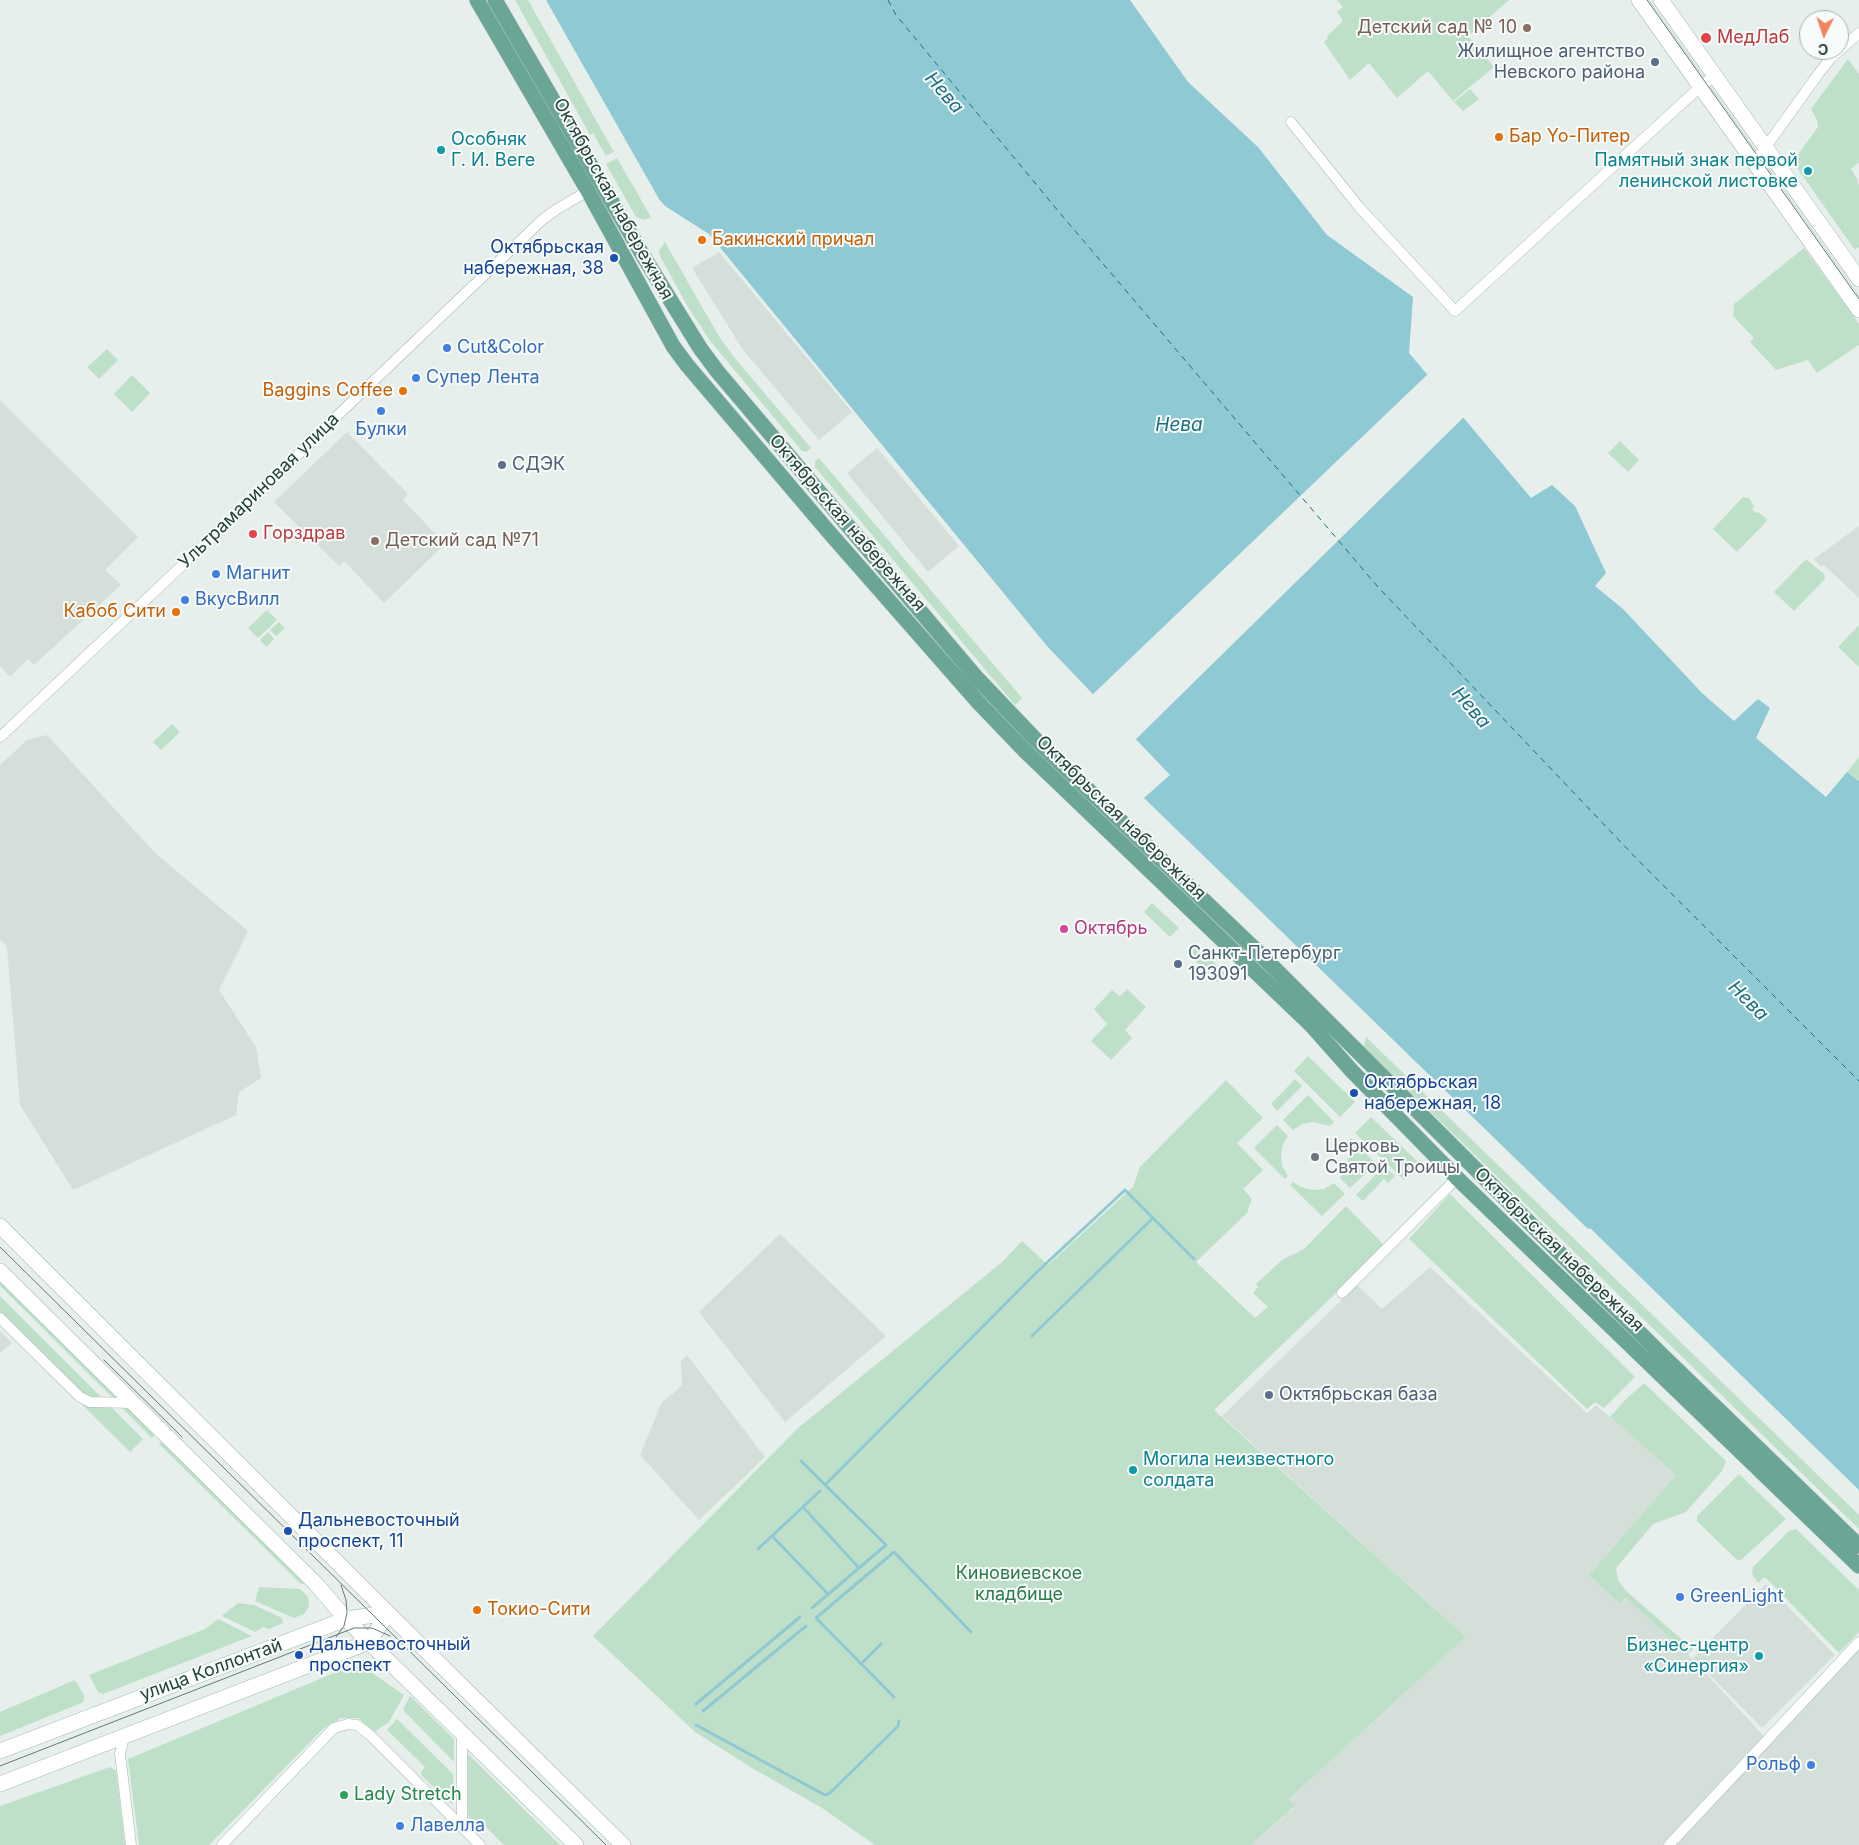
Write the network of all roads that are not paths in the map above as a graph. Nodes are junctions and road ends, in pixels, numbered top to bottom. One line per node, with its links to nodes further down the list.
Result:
1 (477, 0): 11 (main road, Октябрьская набережная)
2 (495, 0): 21 (main road, Октябрьская набережная)
3 (1639, 0): 7 (main road)
4 (1661, 0): 6 (main road)
5 (1859, 33): 9 (street)
6 (1714, 76): 7 (street); 9 (main road)
7 (1700, 87): 8 (street); 10 (main road)
8 (1291, 122)
9 (1766, 148): 10 (street); 12 (main road)
10 (1755, 162): 13 (main road)
11 (588, 191): 14 (street, Ультрамариновая улица); 15 (main road, Октябрьская набережная)
12 (1859, 279)
13 (1859, 310)
14 (0, 737)
15 (1457, 1178): 18 (street); 22 (main road, Октябрьская набережная)
16 (0, 1226): 23 (main road)
17 (0, 1271): 20 (main road)
18 (1342, 1293)
19 (0, 1318): 20 (street)
20 (132, 1403): 24 (main road)
21 (1859, 1546)
22 (1859, 1566)
23 (388, 1614): 24 (main road, улица Коллонтай); 25 (main road); 36 (main road)
24 (346, 1620): 25 (main road); 29 (main road, улица Коллонтай)
25 (368, 1642): 27 (main road); 28 (main road, улица Коллонтай)
26 (1859, 1642): 37 (street)
27 (462, 1734): 31 (street); 35 (main road)
28 (124, 1736): 30 (main road, улица Коллонтай); 32 (street)
29 (0, 1751)
30 (0, 1784)
31 (462, 1827): 33 (street); 34 (street)
32 (131, 1845)
33 (222, 1845)
34 (480, 1845)
35 (576, 1845)
36 (624, 1845)
37 (1670, 1845)

